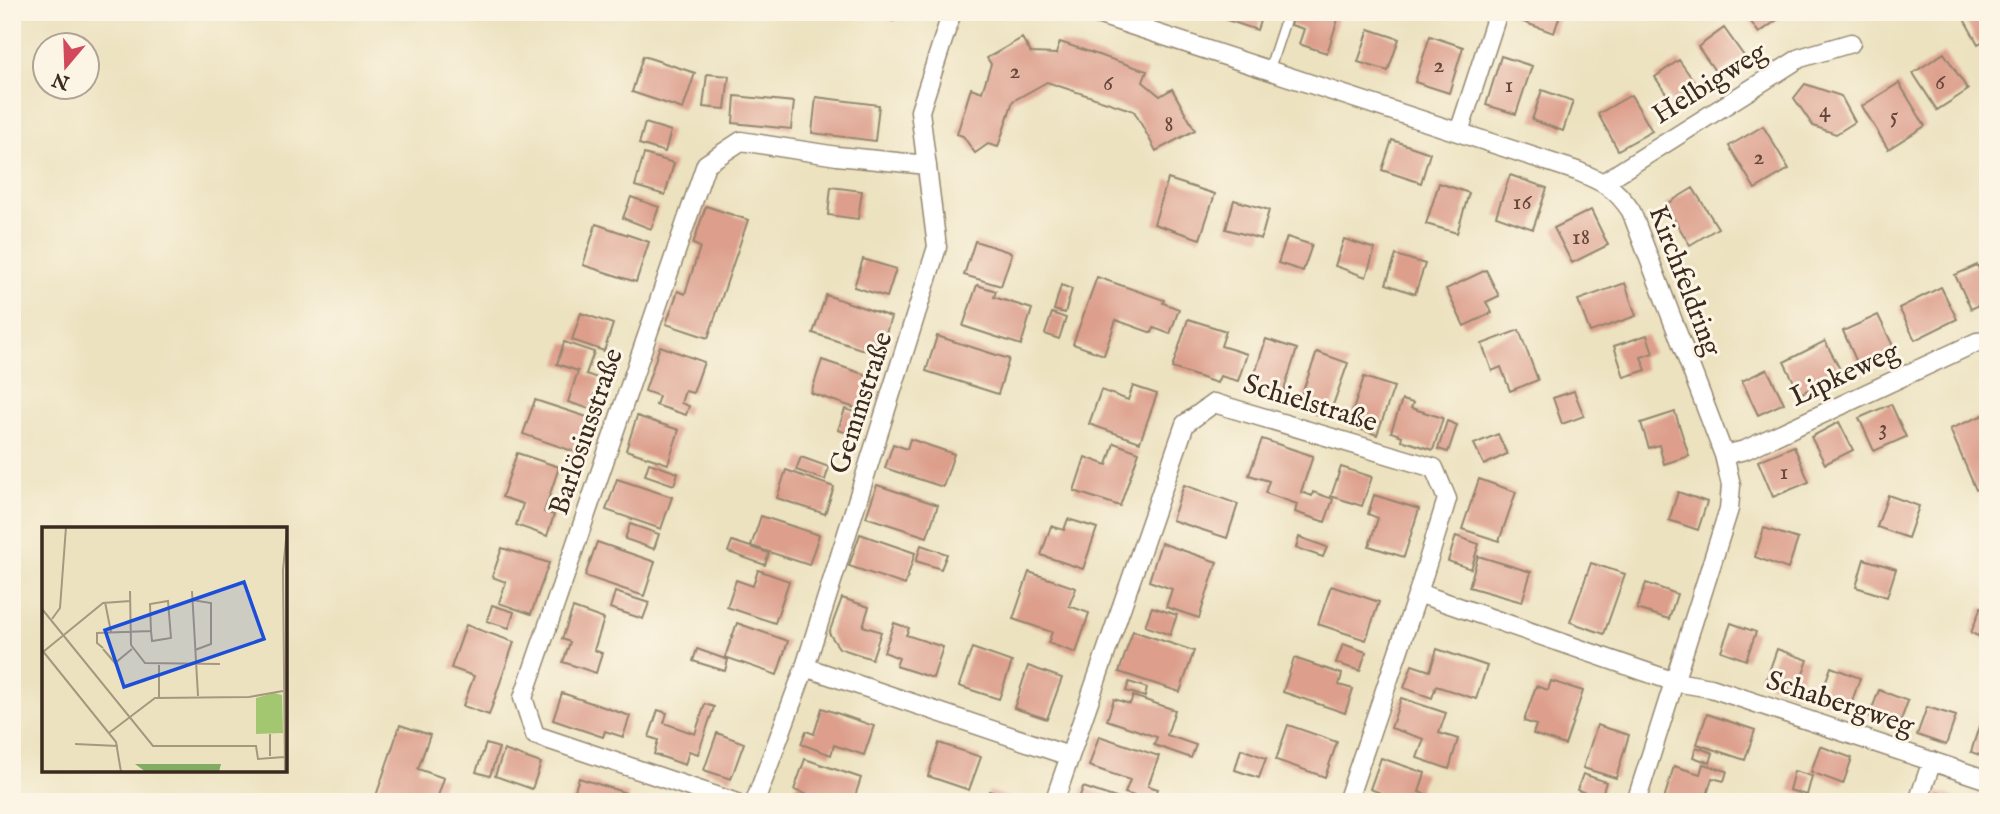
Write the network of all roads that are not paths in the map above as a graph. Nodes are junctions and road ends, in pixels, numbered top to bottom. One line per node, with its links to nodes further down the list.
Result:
1 (952, 12): 10 (street, Gemmstraße)
2 (1091, 12): 6 (street, Kirchfeldring)
3 (1152, 12): 6 (lane)
4 (1288, 12): 8 (lane)
5 (1498, 12): 9 (street)
6 (1147, 30): 8 (street, Kirchfeldring)
7 (1851, 43): 11 (street, Helbigweg)
8 (1269, 70): 9 (street, Kirchfeldring)
9 (1459, 132): 11 (street, Kirchfeldring)
10 (927, 165): 15 (street, Gemmstraße); 20 (street, Barlösiusstraße)
11 (1604, 182): 13 (street, Kirchfeldring)
12 (1988, 341): 13 (street, Lipkeweg)
13 (1724, 455): 16 (street, Kirchfeldring)
14 (1418, 593): 16 (street); 17 (street, Schielstraße); 23 (street, Schielstraße)
15 (805, 667): 17 (street); 21 (street, Gemmstraße)
16 (1675, 682): 18 (street, Schabergweg); 24 (street, Kirchfeldring)
17 (1069, 755): 22 (street, Schielstraße)
18 (1932, 761): 19 (street, Schabergweg); 25 (street)
19 (1988, 780)
20 (734, 802)
21 (755, 802)
22 (1054, 802)
23 (1347, 802)
24 (1636, 802)
25 (1918, 802)

